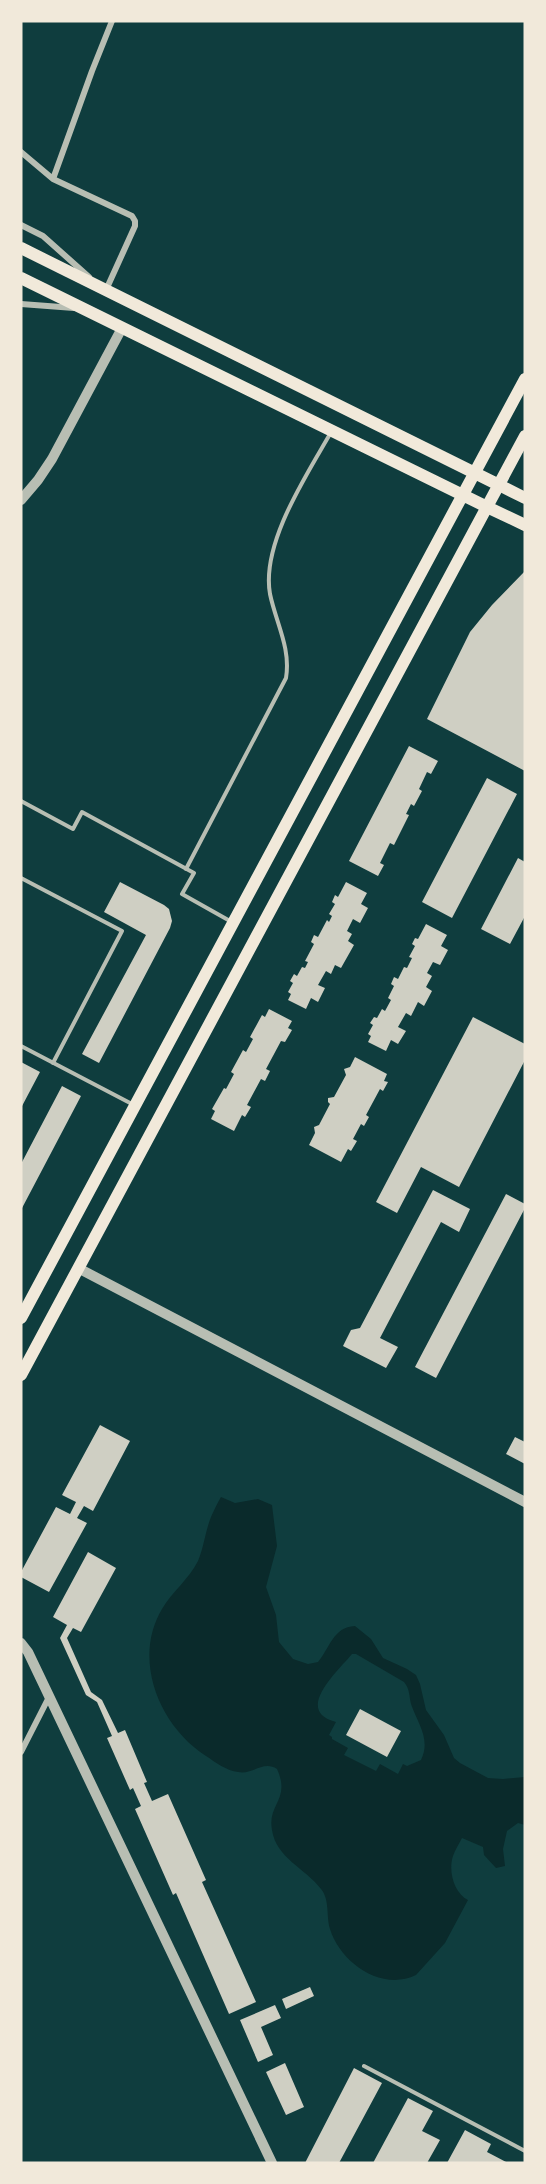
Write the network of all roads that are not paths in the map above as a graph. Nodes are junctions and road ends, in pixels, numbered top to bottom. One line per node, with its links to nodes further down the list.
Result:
1 (112, 21): 3 (street)
2 (21, 152): 3 (street)
3 (53, 179): 7 (street)
4 (21, 225): 7 (street)
5 (21, 248): 7 (main road)
6 (23, 279): 9 (main road)
7 (103, 289): 14 (main road)
8 (21, 304): 9 (street)
9 (84, 309): 10 (main road)
10 (122, 328): 12 (main road); 18 (street)
11 (525, 379): 14 (main road)
12 (331, 431): 16 (main road); 22 (lane)
13 (525, 436): 15 (main road)
14 (475, 473): 15 (main road); 16 (main road)
15 (499, 485): 17 (main road); 19 (main road)
16 (462, 495): 19 (main road); 24 (main road)
17 (525, 498)
18 (21, 500)
19 (487, 507): 20 (main road); 28 (main road)
20 (525, 525)
21 (21, 801): 22 (lane)
22 (186, 869): 24 (lane)
23 (21, 878): 26 (lane)
24 (233, 922): 27 (main road)
25 (21, 1046): 26 (lane)
26 (53, 1063): 27 (lane)
27 (135, 1106): 29 (main road)
28 (78, 1268): 30 (main road); 31 (street)
29 (21, 1318)
30 (21, 1376)
31 (525, 1502)
32 (21, 1643): 33 (street)
33 (49, 1696): 34 (street); 37 (street)
34 (21, 1752)
35 (364, 2066): 36 (lane)
36 (525, 2151)
37 (272, 2163)

